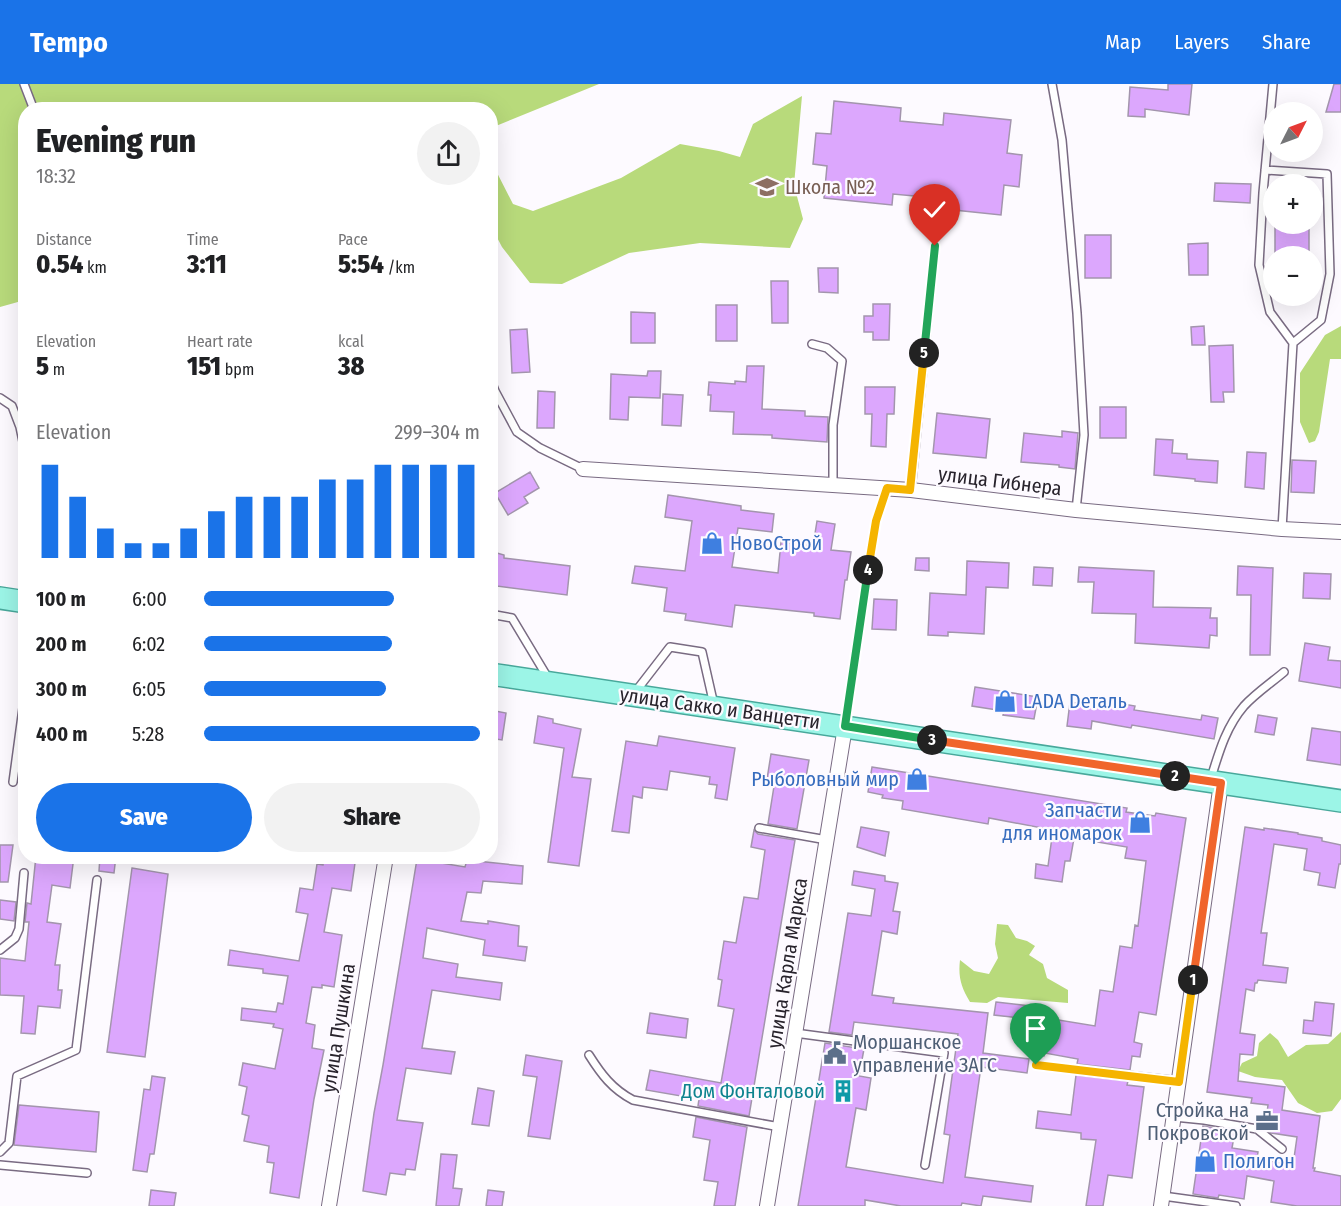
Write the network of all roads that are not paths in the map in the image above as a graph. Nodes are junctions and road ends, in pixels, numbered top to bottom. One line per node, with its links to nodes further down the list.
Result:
1 (24, 84): 4 (lane)
2 (1052, 84): 16 (lane)
3 (1273, 84): 5 (lane)
4 (31, 102)
5 (1265, 170): 7 (lane); 7 (lane)
6 (935, 246): 15 (lane)
7 (1293, 343): 17 (lane)
8 (812, 344): 13 (lane)
9 (498, 397): 12 (lane)
10 (0, 398): 11 (lane)
11 (18, 422)
12 (583, 468): 13 (street, улица Гибнера)
13 (832, 484): 14 (street, улица Гибнера)
14 (887, 488): 15 (street, улица Гибнера); 27 (lane)
15 (910, 490): 16 (street, улица Гибнера)
16 (1076, 510): 17 (street, улица Гибнера)
17 (1281, 529): 18 (street, улица Гибнера)
18 (1341, 532)
19 (0, 598): 20 (main road)
20 (18, 601)
21 (498, 615): 24 (lane)
22 (1284, 672): 30 (lane)
23 (498, 675): 24 (main road, улица Сакко и Ванцетти)
24 (550, 683): 25 (main road, улица Сакко и Ванцетти)
25 (633, 695): 26 (main road, улица Сакко и Ванцетти); 26 (lane)
26 (714, 707): 27 (main road, улица Сакко и Ванцетти)
27 (845, 726): 30 (main road, улица Сакко и Ванцетти); 33 (street, улица Карла Маркса)
28 (18, 745): 29 (lane)
29 (13, 782)
30 (1216, 782): 31 (main road, улица Сакко и Ванцетти); 41 (street)
31 (1341, 801)
32 (759, 828): 33 (lane)
33 (827, 840): 38 (street, улица Карла Маркса)
34 (385, 864): 50 (street, улица Пушкина)
35 (24, 873): 37 (lane)
36 (97, 880): 45 (lane)
37 (0, 950)
38 (795, 1033): 43 (street, улица Карла Маркса); 47 (lane)
39 (589, 1055): 43 (lane)
40 (1036, 1065): 41 (lane)
41 (1179, 1082): 42 (street)
42 (1174, 1117): 44 (lane); 49 (street)
43 (780, 1127): 51 (street, улица Карла Маркса)
44 (1282, 1149)
45 (0, 1152)
46 (0, 1165): 48 (lane)
47 (925, 1165)
48 (87, 1173)
49 (1162, 1201): 52 (lane)
50 (329, 1206)
51 (767, 1206)
52 (1236, 1206)

